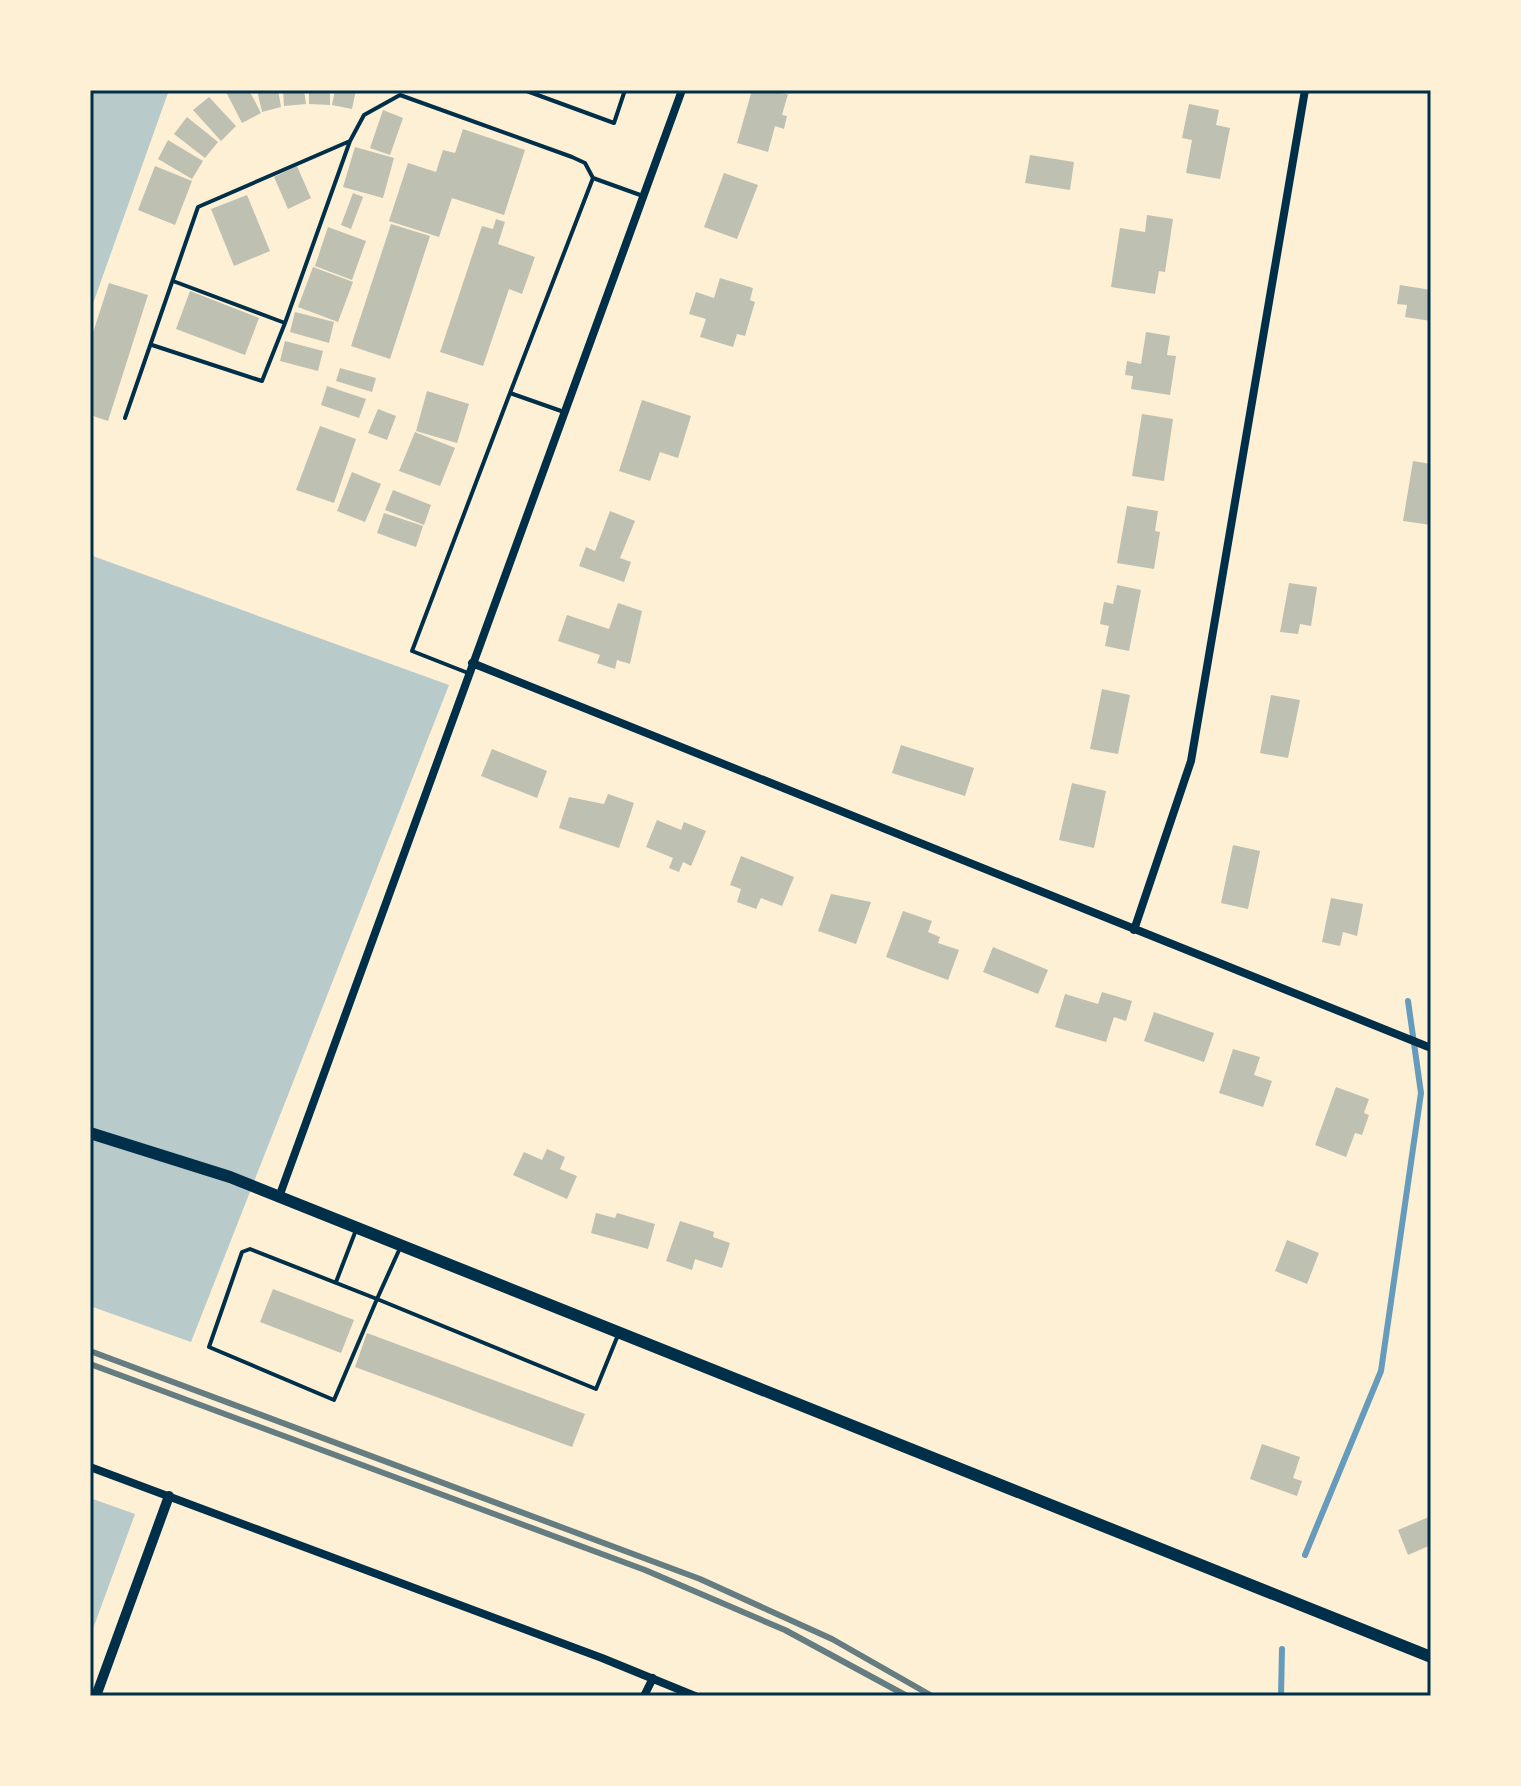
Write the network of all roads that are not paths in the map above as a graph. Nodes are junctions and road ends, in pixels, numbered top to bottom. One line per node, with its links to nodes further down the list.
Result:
1 (524, 90): 2 (lane)
2 (625, 90)
3 (682, 90): 7 (street)
4 (1305, 90): 15 (street)
5 (350, 141): 6 (lane); 8 (lane); 9 (lane)
6 (593, 178): 7 (lane); 11 (lane)
7 (643, 196): 12 (street)
8 (173, 281): 9 (lane); 10 (lane)
9 (285, 323): 10 (lane)
10 (151, 344): 13 (lane)
11 (510, 393): 12 (lane); 14 (lane)
12 (564, 412): 14 (street)
13 (125, 418)
14 (470, 668): 15 (street); 18 (street)
15 (1134, 930): 16 (street)
16 (1429, 1048)
17 (90, 1133): 18 (main road)
18 (279, 1197): 19 (main road)
19 (357, 1228): 20 (main road); 21 (lane)
20 (401, 1246): 22 (lane); 23 (main road)
21 (335, 1283): 22 (lane); 22 (lane)
22 (377, 1299): 23 (lane)
23 (619, 1333): 26 (main road)
24 (90, 1467): 25 (street)
25 (169, 1496): 27 (street); 28 (street)
26 (1431, 1657)
27 (653, 1678): 29 (street); 30 (street)
28 (96, 1696)
29 (644, 1696)
30 (695, 1696)

